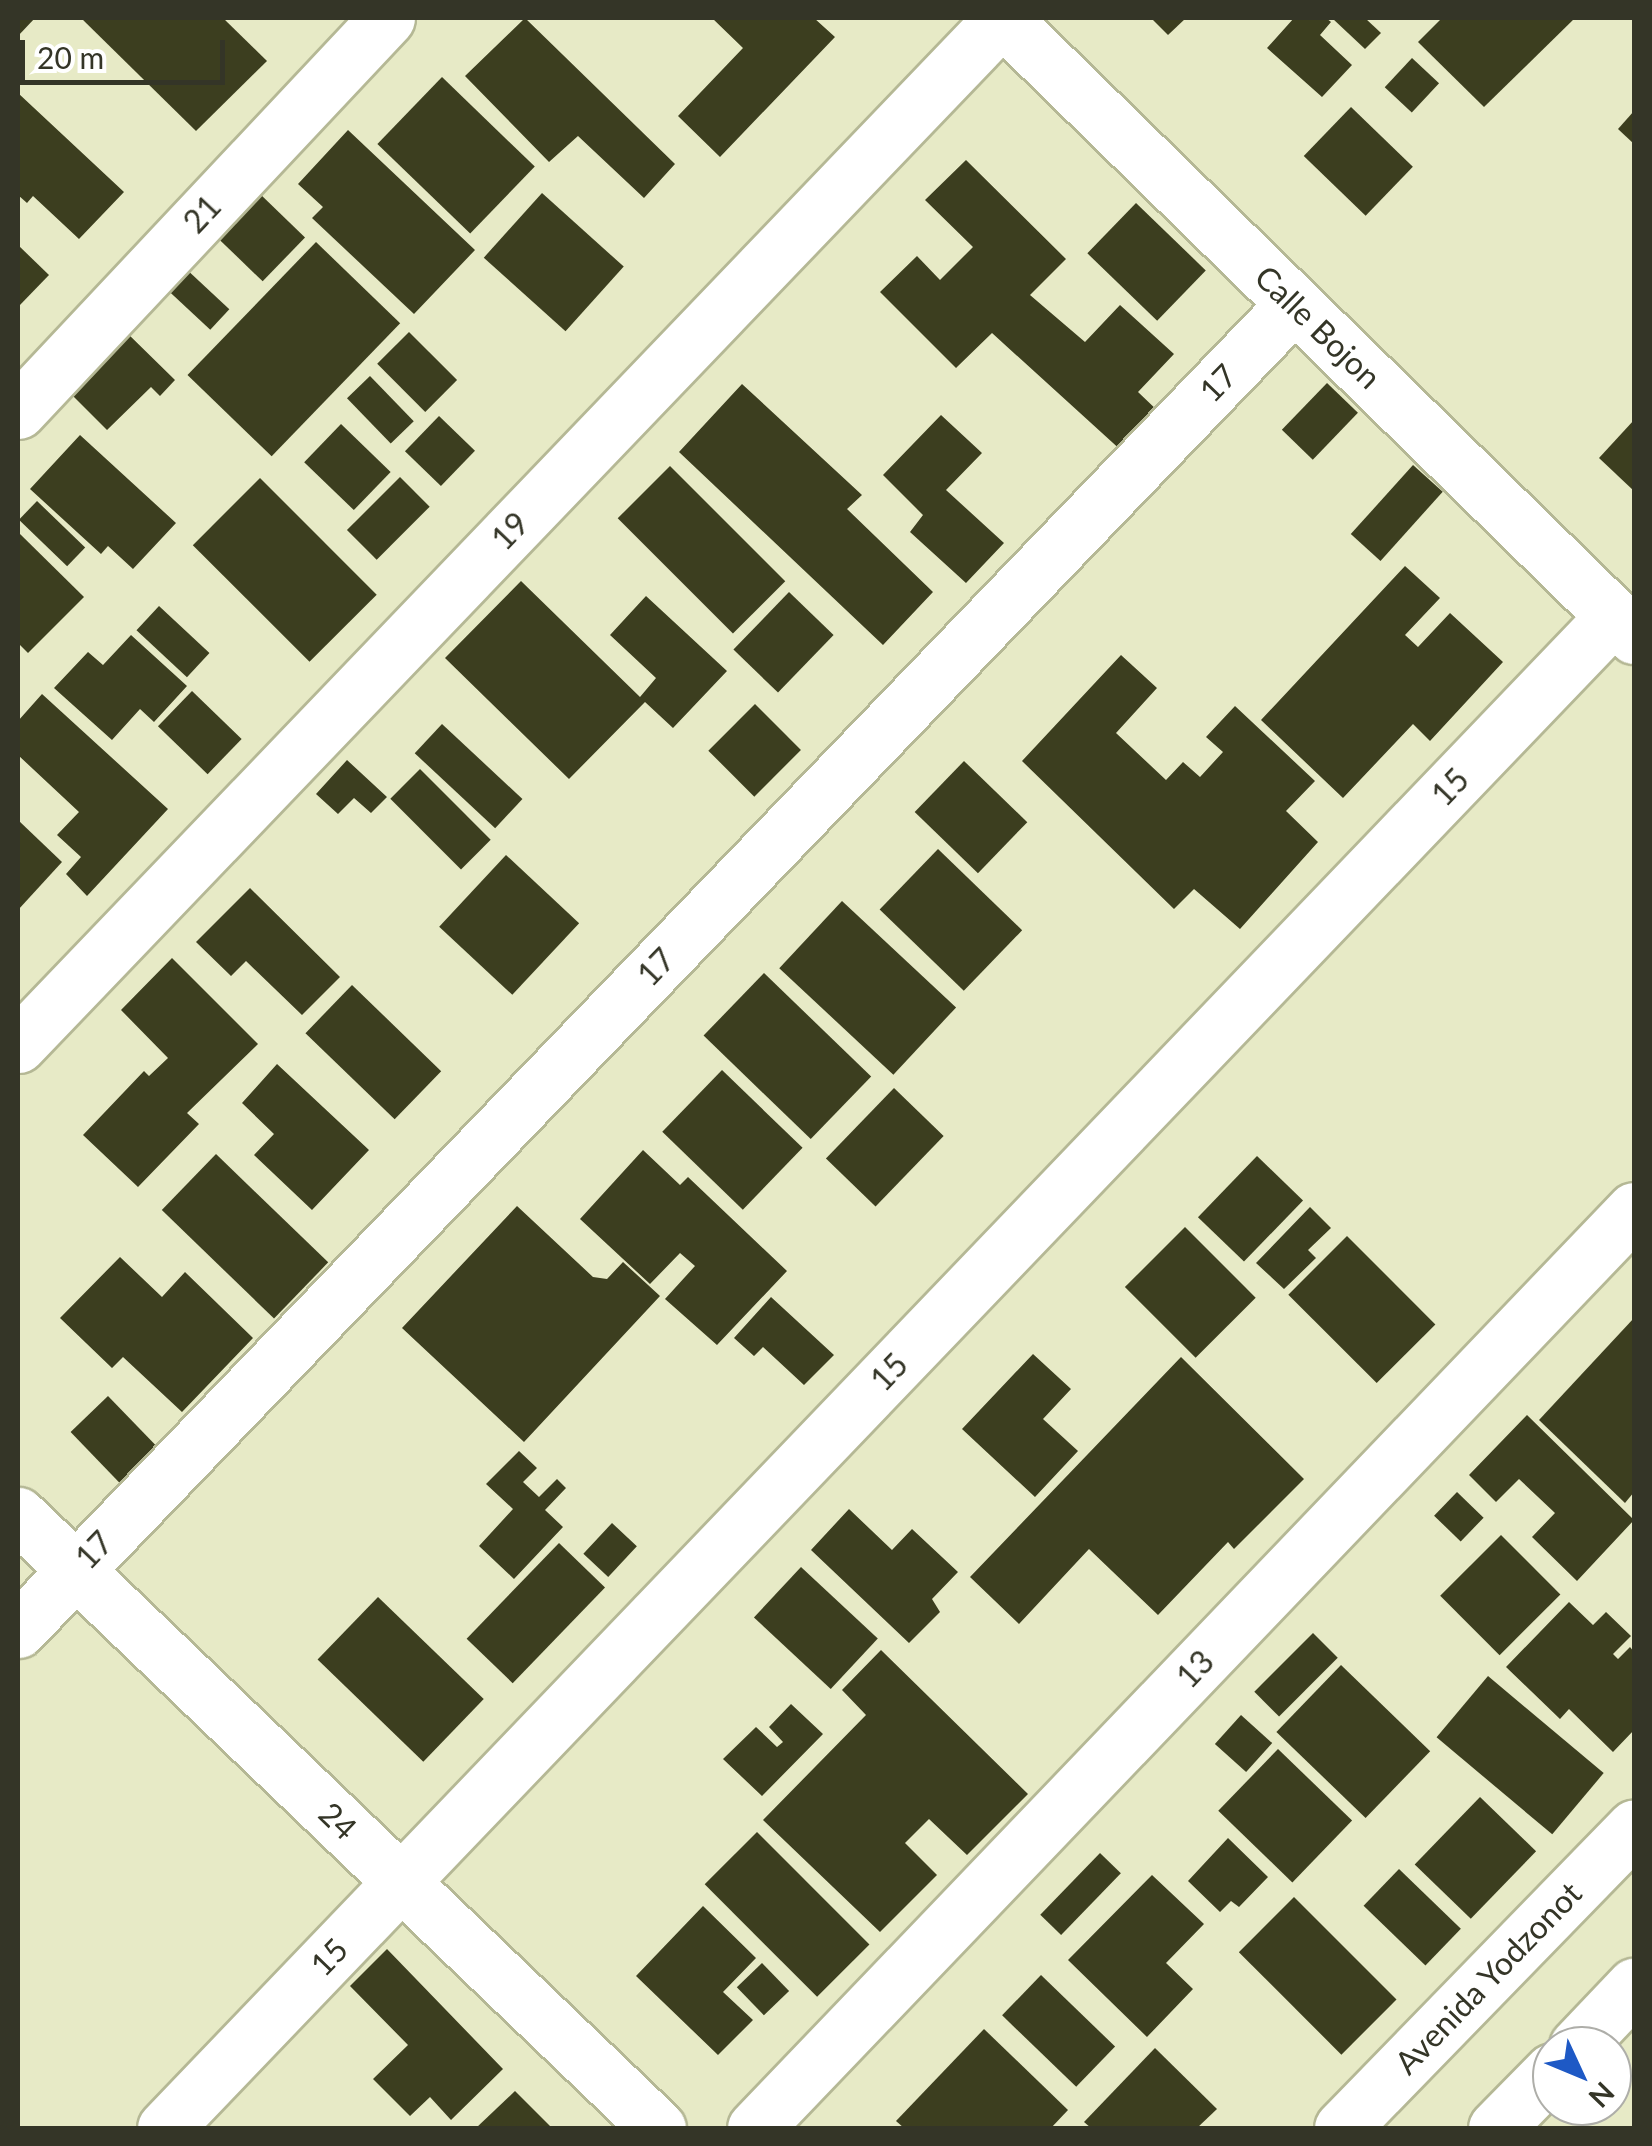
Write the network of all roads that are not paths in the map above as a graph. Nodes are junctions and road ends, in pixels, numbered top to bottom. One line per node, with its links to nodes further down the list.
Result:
1 (387, 18): 4 (street, 21)
2 (1002, 18): 3 (street, Calle Bojon); 6 (street, 19)
3 (1294, 304): 5 (street, Calle Bojon); 9 (street, 17)
4 (18, 412)
5 (1624, 626): 12 (street, 15)
6 (18, 1045)
7 (1634, 1210): 18 (street, 13)
8 (18, 1515): 9 (street, 24)
9 (75, 1570): 10 (street, 17); 12 (street, 24)
10 (18, 1630)
11 (1634, 1828): 19 (street, Avenida Yodzonot)
12 (401, 1882): 16 (street, 15); 17 (street, 24)
13 (1634, 1986): 14 (street)
14 (1595, 2026)
15 (1532, 2091): 20 (street)
16 (165, 2128)
17 (658, 2128)
18 (755, 2128)
19 (1342, 2128)
20 (1496, 2128)

